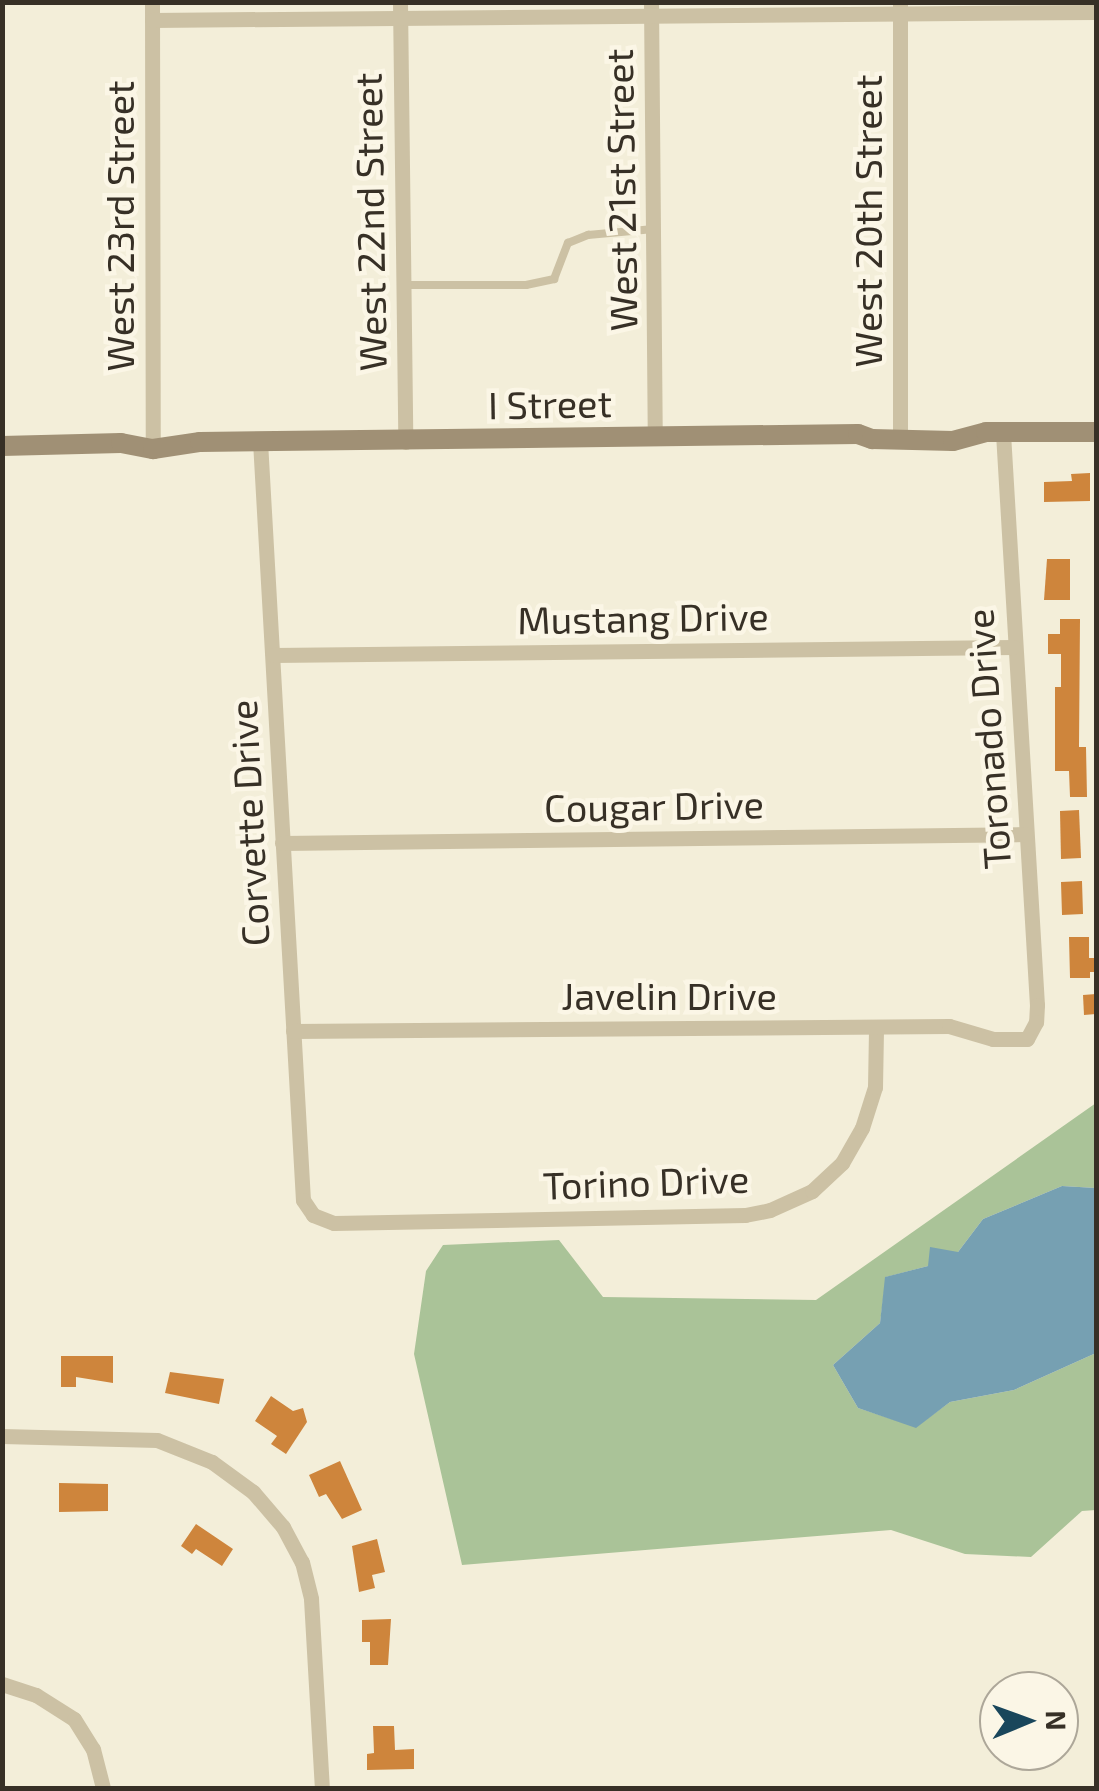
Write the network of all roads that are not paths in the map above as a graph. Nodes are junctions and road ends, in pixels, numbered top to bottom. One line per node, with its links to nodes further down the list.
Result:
1 (901, 8): 2 (street); 5 (street); 11 (street, West 20th Street)
2 (651, 9): 3 (street); 6 (street, West 21st Street)
3 (400, 10): 4 (street); 7 (street, West 22nd Street)
4 (152, 11): 15 (street, West 23rd Street)
5 (1096, 12)
6 (654, 229): 7 (lane); 10 (street, West 21st Street)
7 (402, 285): 13 (street, West 22nd Street)
8 (1003, 432): 9 (street, I Street); 11 (street, I Street); 16 (street, Toronado Drive)
9 (1096, 432)
10 (656, 437): 11 (street, I Street); 13 (street, I Street)
11 (900, 440)
12 (260, 442): 13 (street, I Street); 15 (street, I Street); 17 (street, Corvette Drive)
13 (405, 442)
14 (2, 446): 15 (street, I Street)
15 (153, 449)
16 (1014, 647): 17 (street, Mustang Drive); 18 (street, Toronado Drive)
17 (273, 655): 19 (street, Corvette Drive)
18 (1026, 834): 19 (street, Cougar Drive); 22 (street, Toronado Drive)
19 (282, 843): 21 (street, Corvette Drive)
20 (876, 1027): 21 (street, Javelin Drive); 22 (street, Javelin Drive); 23 (street, Torino Drive)
21 (293, 1031): 23 (street, Corvette Drive)
22 (1033, 1046)
23 (303, 1200)
24 (2, 1436): 27 (street)
25 (2, 1684): 26 (street)
26 (104, 1788)
27 (322, 1788)

